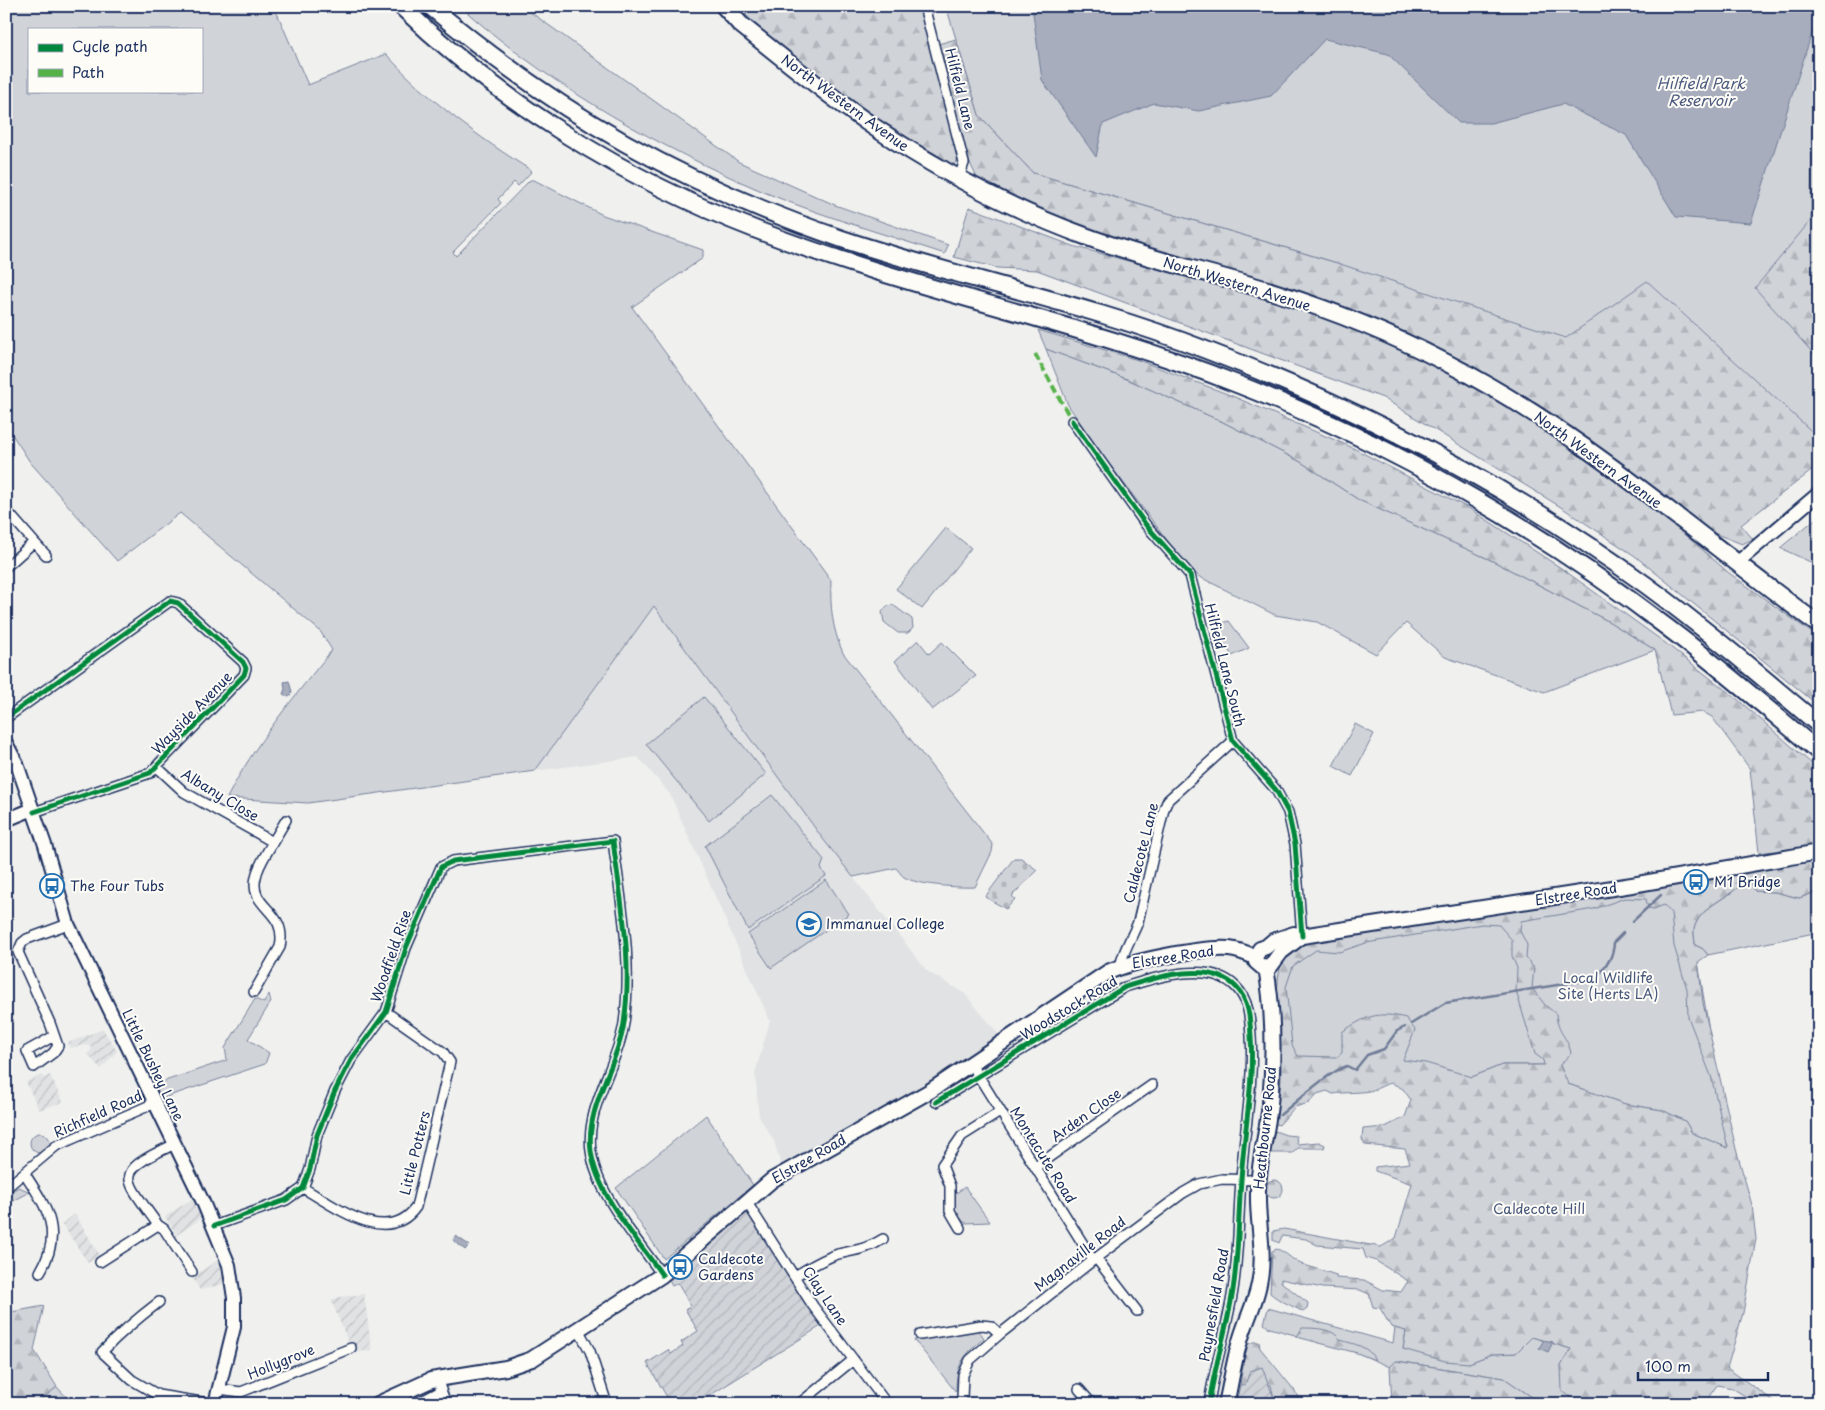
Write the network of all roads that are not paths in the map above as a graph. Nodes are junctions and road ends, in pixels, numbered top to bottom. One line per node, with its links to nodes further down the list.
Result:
1 (401, 6): 18 (highway)
2 (430, 6): 15 (highway)
3 (724, 6): 5 (highway, North Western Avenue)
4 (924, 6): 5 (street, Hilfield Lane)
5 (959, 178): 11 (highway, North Western Avenue)
6 (1072, 421): 16 (street, Hilfield Lane South)
7 (1819, 493): 11 (street)
8 (6, 510): 9 (street)
9 (34, 542): 10 (street); 12 (street)
10 (46, 555)
11 (1738, 562): 13 (highway, North Western Avenue)
12 (6, 567)
13 (1819, 625)
14 (6, 718): 19 (street, Wayside Avenue)
15 (1819, 725)
16 (1233, 741): 26 (street, Hilfield Lane South); 28 (street, Caldecote Lane)
17 (6, 743): 20 (street, Little Bushey Lane)
18 (1819, 752)
19 (157, 767): 20 (street, Wayside Avenue); 23 (street, Albany Close)
20 (33, 811): 21 (street); 25 (street, Little Bushey Lane)
21 (6, 820)
22 (286, 820): 23 (street)
23 (273, 842): 29 (street)
24 (1819, 852): 26 (main road, Elstree Road)
25 (68, 924): 31 (street); 35 (street, Little Bushey Lane)
26 (1302, 936): 27 (main road)
27 (1270, 958): 28 (main road, Elstree Road); 41 (main road, Heathbourne Road)
28 (1121, 966): 32 (main road, Elstree Road)
29 (254, 992)
30 (386, 1012): 43 (street, Woodfield Rise); 43 (street, Little Potters); 53 (street, Woodfield Rise)
31 (54, 1036)
32 (975, 1070): 34 (street, Woodstock Road); 36 (street, Montacute Road); 40 (street, Woodstock Road); 44 (main road, Elstree Road)
33 (1152, 1085): 38 (street, Arden Close)
34 (936, 1102)
35 (155, 1103): 37 (street, Little Bushey Lane); 39 (street, Richfield Road)
36 (1000, 1112): 38 (street, Montacute Road); 47 (street)
37 (175, 1144): 45 (street); 46 (street, Little Bushey Lane)
38 (1035, 1167): 49 (street, Montacute Road)
39 (24, 1174): 42 (street, Richfield Road); 51 (street)
40 (1241, 1180): 41 (street, Magnaville Road); 49 (street, Magnaville Road); 74 (street, Paynesfield Road)
41 (1259, 1180): 75 (main road, Heathbourne Road)
42 (6, 1188)
43 (303, 1188): 46 (street)
44 (746, 1200): 53 (main road, Elstree Road); 54 (street, Clay Lane)
45 (158, 1225): 50 (street); 52 (street)
46 (214, 1226): 63 (street, Little Bushey Lane)
47 (960, 1228)
48 (883, 1239): 54 (street)
49 (1094, 1259): 56 (street, Montacute Road); 58 (street, Magnaville Road)
50 (100, 1262)
51 (40, 1272)
52 (192, 1272)
53 (662, 1275): 57 (main road, Elstree Road)
54 (795, 1276): 61 (street, Clay Lane)
55 (159, 1302): 66 (street)
56 (1137, 1311)
57 (578, 1329): 62 (main road, Elstree Road); 70 (street)
58 (1000, 1334): 59 (street); 73 (street, Magnaville Road)
59 (920, 1335)
60 (351, 1348): 63 (street, Hollygrove)
61 (853, 1360): 71 (street); 72 (street, Clay Lane)
62 (439, 1385): 67 (main road, Elstree Road); 68 (street); 69 (street)
63 (219, 1389): 66 (street, Little Bushey Lane)
64 (1079, 1389): 65 (street)
65 (1087, 1402)
66 (214, 1404)
67 (378, 1404)
68 (416, 1404)
69 (446, 1404)
70 (607, 1404)
71 (799, 1404)
72 (887, 1404)
73 (958, 1404)
74 (1209, 1404)
75 (1226, 1404)

